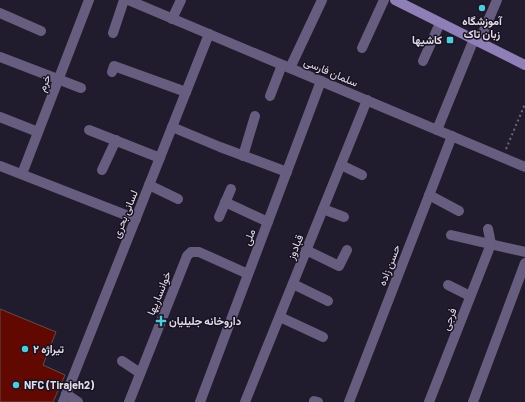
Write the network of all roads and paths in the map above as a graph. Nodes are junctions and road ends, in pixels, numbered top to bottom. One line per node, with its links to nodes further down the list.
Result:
1 (89, 0): 22 (street, خرم)
2 (124, 0): 13 (street)
3 (128, 0): 10 (street, سلمان فارسی)
4 (181, 0): 10 (street)
5 (322, 0): 20 (street)
6 (384, 0): 16 (street)
7 (497, 0): 15 (street)
8 (401, 1): 11 (main road)
9 (0, 13): 12 (street)
10 (172, 19): 14 (street, سلمان فارسی)
11 (440, 23): 15 (main road); 18 (street)
12 (41, 31)
13 (113, 33)
14 (209, 34): 20 (street, سلمان فارسی); 25 (street, لسانی بحری)
15 (476, 41): 19 (main road); 33 (street)
16 (362, 48)
17 (0, 57): 22 (street)
18 (423, 61)
19 (525, 65)
20 (286, 66): 23 (street, سلمان فارسی); 26 (street)
21 (112, 72): 25 (street)
22 (58, 80): 24 (street); 34 (street, خرم)
23 (321, 81): 27 (street, سلمان فارسی); 44 (street, ملی)
24 (81, 88)
25 (186, 92): 31 (street, لسانی بحری)
26 (270, 96)
27 (367, 100): 33 (street, سلمان فارسی); 40 (street, قبادوز)
28 (525, 104): 38 (path)
29 (255, 116): 37 (street)
30 (0, 117): 34 (street)
31 (172, 127): 37 (street); 39 (street, لسانی بحری)
32 (89, 130): 36 (street)
33 (436, 130): 35 (street, سلمان فارسی)
34 (38, 132): 45 (street, خرم)
35 (452, 136): 38 (street, سلمان فارسی); 49 (street, حسن زاده)
36 (116, 140): 39 (street); 43 (street)
37 (243, 156): 44 (street)
38 (502, 157): 42 (street, سلمان فارسی)
39 (160, 158): 47 (street, لسانی بحری)
40 (341, 165): 46 (street); 52 (street, قبادوز)
41 (0, 166): 45 (street)
42 (525, 167)
43 (102, 170)
44 (287, 172): 57 (street, ملی)
45 (22, 174): 56 (street)
46 (362, 175)
47 (149, 185): 50 (street); 56 (street, لسانی بحری)
48 (231, 189): 51 (street)
49 (429, 195): 53 (street); 79 (street, حسن زاده)
50 (178, 199)
51 (226, 202): 54 (street); 57 (street)
52 (323, 209): 55 (street); 61 (street, قبادوز)
53 (459, 211)
54 (219, 217)
55 (344, 217)
56 (136, 218): 74 (street, لسانی بحری)
57 (268, 222): 65 (street, ملی)
58 (488, 229): 60 (street)
59 (450, 235): 60 (street)
60 (491, 244): 63 (street); 68 (street, فرجی)
61 (306, 250): 62 (street); 66 (street, قبادوز)
62 (347, 250)
63 (525, 252)
64 (525, 263): 81 (street)
65 (248, 274): 73 (street, خوانساریها); 77 (street, ملی)
66 (293, 284): 69 (street); 70 (street, قبادوز)
67 (448, 285): 68 (street)
68 (470, 296): 80 (street, فرجی)
69 (328, 301)
70 (280, 317): 71 (street); 78 (street, قبادوز)
71 (324, 337)
72 (122, 361): 73 (street)
73 (140, 373): 76 (street, خوانساریها)
74 (65, 398): 75 (street)
75 (78, 402)
76 (129, 402)
77 (200, 402)
78 (245, 402)
79 (349, 402)
80 (429, 402)
81 (473, 402)

